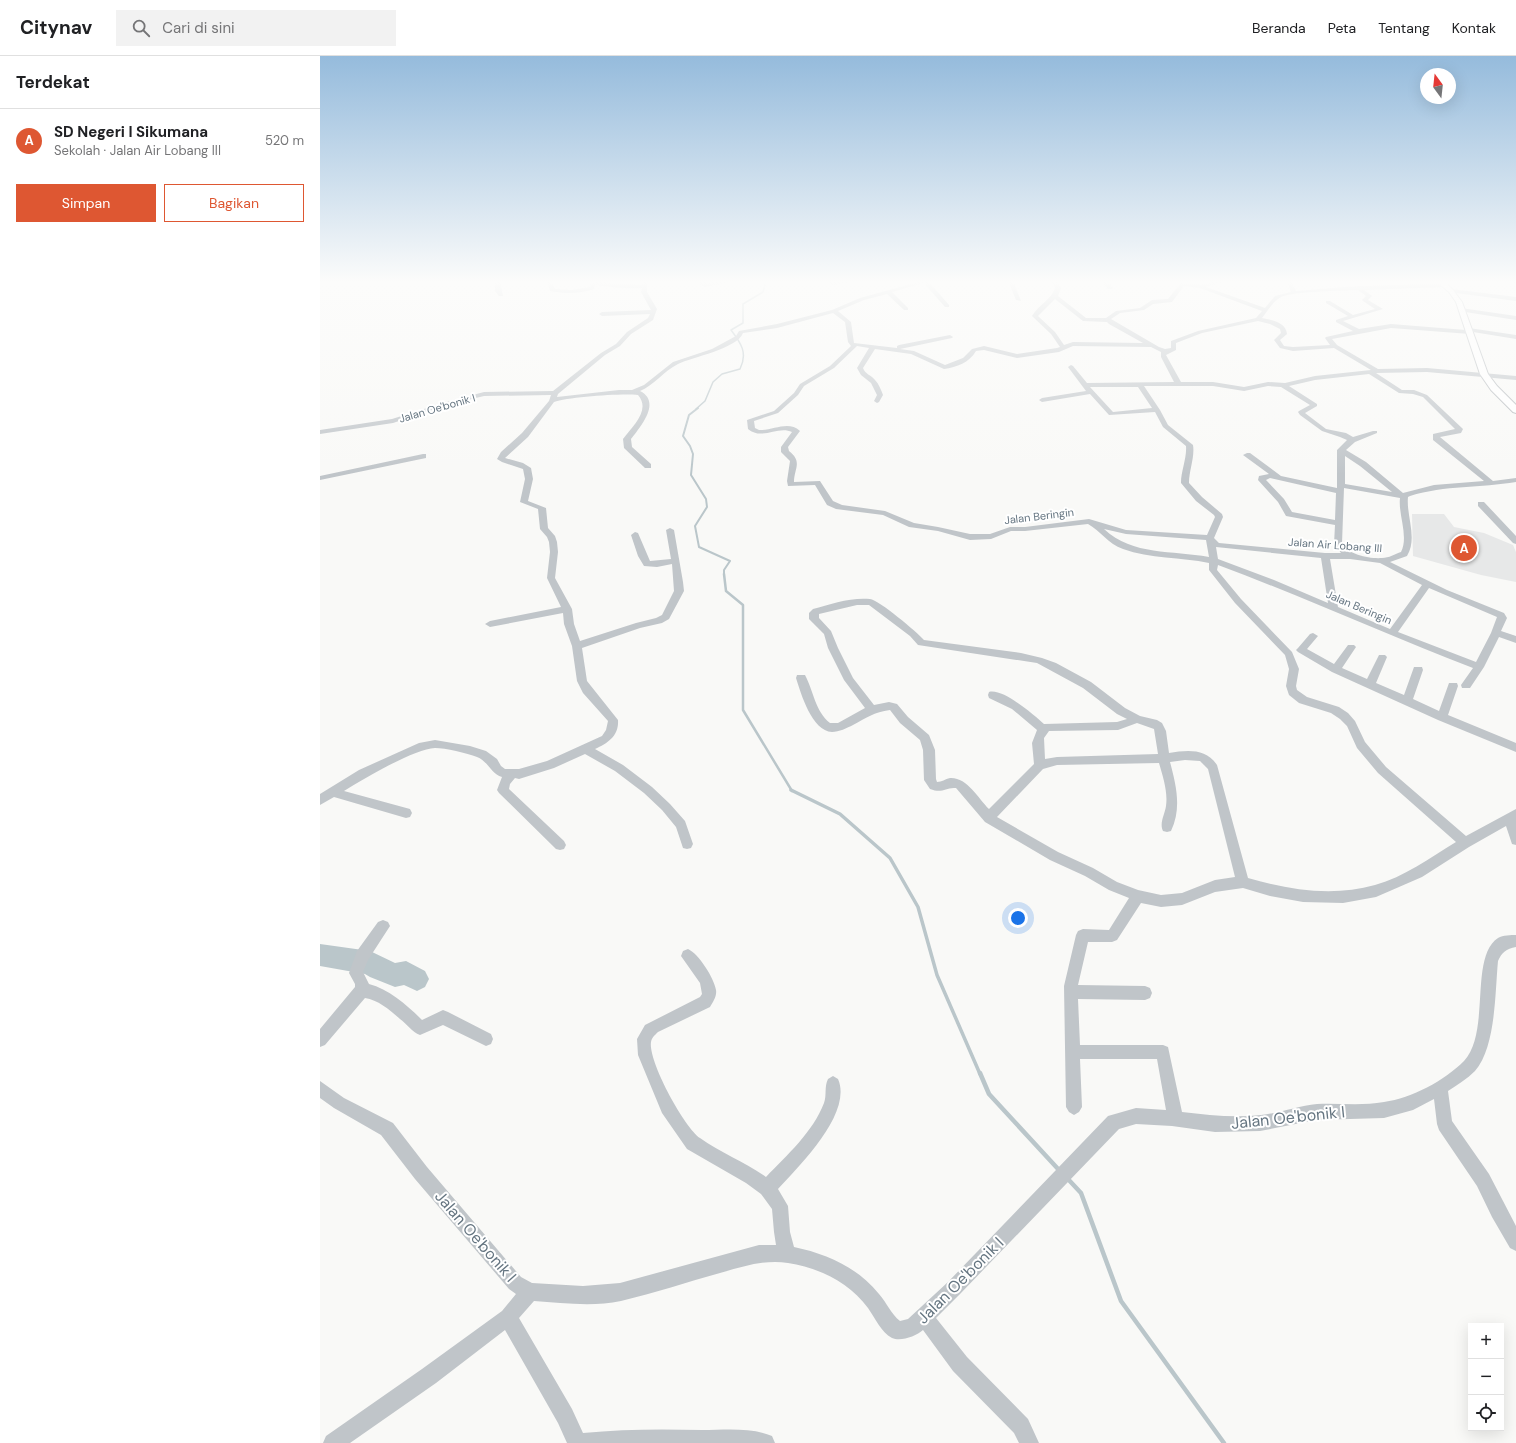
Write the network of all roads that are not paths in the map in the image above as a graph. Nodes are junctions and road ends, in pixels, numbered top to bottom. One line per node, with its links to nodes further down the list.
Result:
1 (617, 346): 26 (street)
2 (722, 346): 24 (street)
3 (854, 346): 45 (street, Jalan Beringin)
4 (862, 346): 12 (street)
5 (909, 346): 14 (street)
6 (1067, 346): 13 (street)
7 (1153, 346): 15 (street)
8 (1174, 346): 15 (street)
9 (1281, 346): 10 (street)
10 (1335, 346): 17 (street)
11 (1474, 346): 18 (main road)
12 (873, 347): 14 (street); 27 (street)
13 (1063, 347): 14 (street)
14 (894, 349)
15 (1166, 352): 20 (street)
16 (1071, 367): 21 (street)
17 (1373, 371): 18 (street); 23 (street); 41 (street)
18 (1485, 375): 19 (street); 30 (main road)
19 (1516, 378)
20 (1178, 384): 22 (street); 23 (street)
21 (1085, 385): 22 (street); 25 (street)
22 (1140, 385): 29 (street)
23 (1283, 385): 33 (street)
24 (634, 392): 26 (street, Jalan Oe'bonik I); 37 (street)
25 (1090, 392): 28 (street); 29 (street)
26 (553, 397): 31 (street, Jalan Oe'bonik I); 57 (street)
27 (876, 400)
28 (1042, 400)
29 (1158, 410): 49 (street)
30 (1516, 410)
31 (320, 432)
32 (1375, 432): 33 (street)
33 (1352, 440): 34 (street)
34 (1340, 450): 42 (street); 43 (street)
35 (1247, 455): 38 (street)
36 (423, 456): 39 (street)
37 (648, 466)
38 (1278, 477): 42 (street); 46 (street)
39 (320, 478)
40 (1516, 480): 41 (street)
41 (1492, 484): 43 (street)
42 (1340, 488): 43 (street); 46 (street)
43 (1404, 496): 55 (street, Jalan Air Lobang III)
44 (1481, 504): 50 (street)
45 (1094, 523): 49 (street); 54 (street, Jalan Beringin)
46 (1339, 523): 52 (street)
47 (670, 530): 53 (street)
48 (635, 535): 53 (street)
49 (1210, 538): 51 (street, Jalan Air Lobang III); 54 (street)
50 (1516, 541)
51 (1325, 556): 52 (street, Jalan Air Lobang III); 58 (street)
52 (1350, 556): 55 (street, Jalan Air Lobang III)
53 (675, 561): 64 (street)
54 (1214, 561): 58 (street, Jalan Beringin); 92 (street)
55 (1382, 561): 56 (street)
56 (1427, 584): 60 (street); 61 (street)
57 (567, 609): 59 (street); 64 (street)
58 (1334, 609): 60 (street, Jalan Beringin)
59 (490, 624)
60 (1392, 633): 67 (street, Jalan Beringin)
61 (1496, 633): 63 (street); 67 (street)
62 (1313, 636): 68 (street)
63 (1516, 640)
64 (577, 646): 80 (street)
65 (1351, 647): 68 (street)
66 (1382, 657): 71 (street)
67 (1479, 667): 72 (street)
68 (1336, 669): 71 (street)
69 (1418, 670): 75 (street)
70 (801, 678): 76 (street)
71 (1370, 684): 75 (street)
72 (1466, 685)
73 (1453, 686): 77 (street)
74 (993, 695): 79 (street)
75 (1407, 701): 77 (street)
76 (872, 710): 78 (street); 89 (street)
77 (1442, 717): 81 (street)
78 (1137, 719): 79 (street); 82 (street)
79 (1042, 729): 83 (street)
80 (585, 748): 84 (street); 93 (street)
81 (1516, 748)
82 (1164, 758): 83 (street); 90 (street); 95 (street)
83 (1040, 765): 89 (street)
84 (511, 775): 85 (street); 94 (street)
85 (332, 792): 86 (street); 87 (street)
86 (320, 800)
87 (406, 813)
88 (1516, 815): 91 (street); 92 (street)
89 (989, 818): 96 (street)
90 (1167, 827)
91 (1516, 840)
92 (1465, 843): 95 (street)
93 (687, 844)
94 (560, 845)
95 (1243, 882): 96 (street)
96 (1138, 896): 101 (street)
97 (383, 926): 100 (street)
98 (1516, 941): 107 (street, Jalan Oe'bonik I)
99 (688, 956): 111 (street)
100 (362, 990): 103 (street); 104 (street)
101 (1072, 992): 102 (street); 105 (street)
102 (1145, 993)
103 (486, 1039)
104 (320, 1040)
105 (1073, 1052): 109 (street); 110 (street)
106 (833, 1084): 111 (street)
107 (1440, 1088): 110 (street, Jalan Oe'bonik I); 112 (street)
108 (320, 1089): 114 (street, Jalan Oe'bonik I)
109 (1074, 1107)
110 (1176, 1119): 116 (street, Jalan Oe'bonik I)
111 (767, 1188): 113 (street)
112 (1516, 1242)
113 (787, 1254): 114 (street, Jalan Oe'bonik I); 116 (street, Jalan Oe'bonik I)
114 (530, 1292): 115 (street)
115 (508, 1317): 117 (street); 118 (street)
116 (924, 1317): 121 (street)
117 (333, 1443)
118 (577, 1443)
119 (583, 1443): 120 (street)
120 (765, 1443)
121 (1029, 1443)

